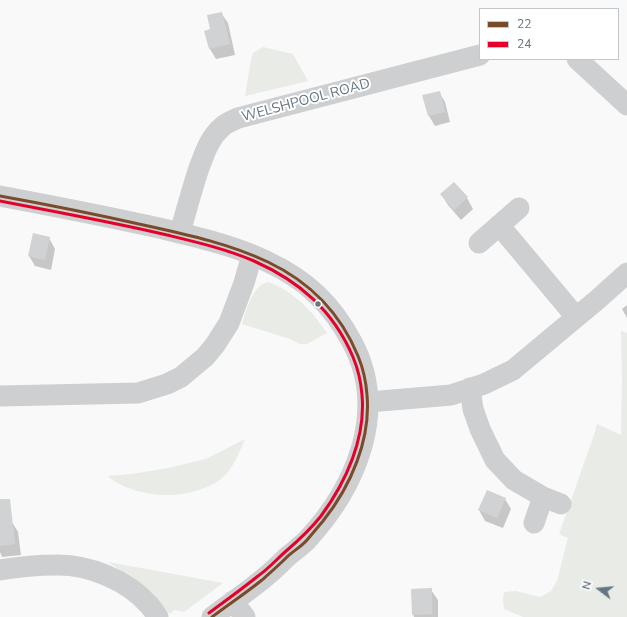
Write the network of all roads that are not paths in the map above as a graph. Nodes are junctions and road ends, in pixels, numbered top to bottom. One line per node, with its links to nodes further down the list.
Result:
1 (479, 54): 7 (street, WELSHPOOL ROAD)
2 (578, 60): 3 (street)
3 (627, 105)
4 (0, 196): 7 (street)
5 (519, 208): 6 (street)
6 (499, 225): 8 (street); 11 (street)
7 (180, 233): 9 (street)
8 (479, 243)
9 (252, 255): 13 (street); 14 (street)
10 (627, 273): 11 (street)
11 (576, 317): 12 (street)
12 (470, 388): 14 (street); 15 (street)
13 (0, 396)
14 (369, 402): 17 (street)
15 (534, 522)
16 (0, 570): 18 (street)
17 (239, 609): 19 (street)
18 (158, 617)
19 (212, 617)

